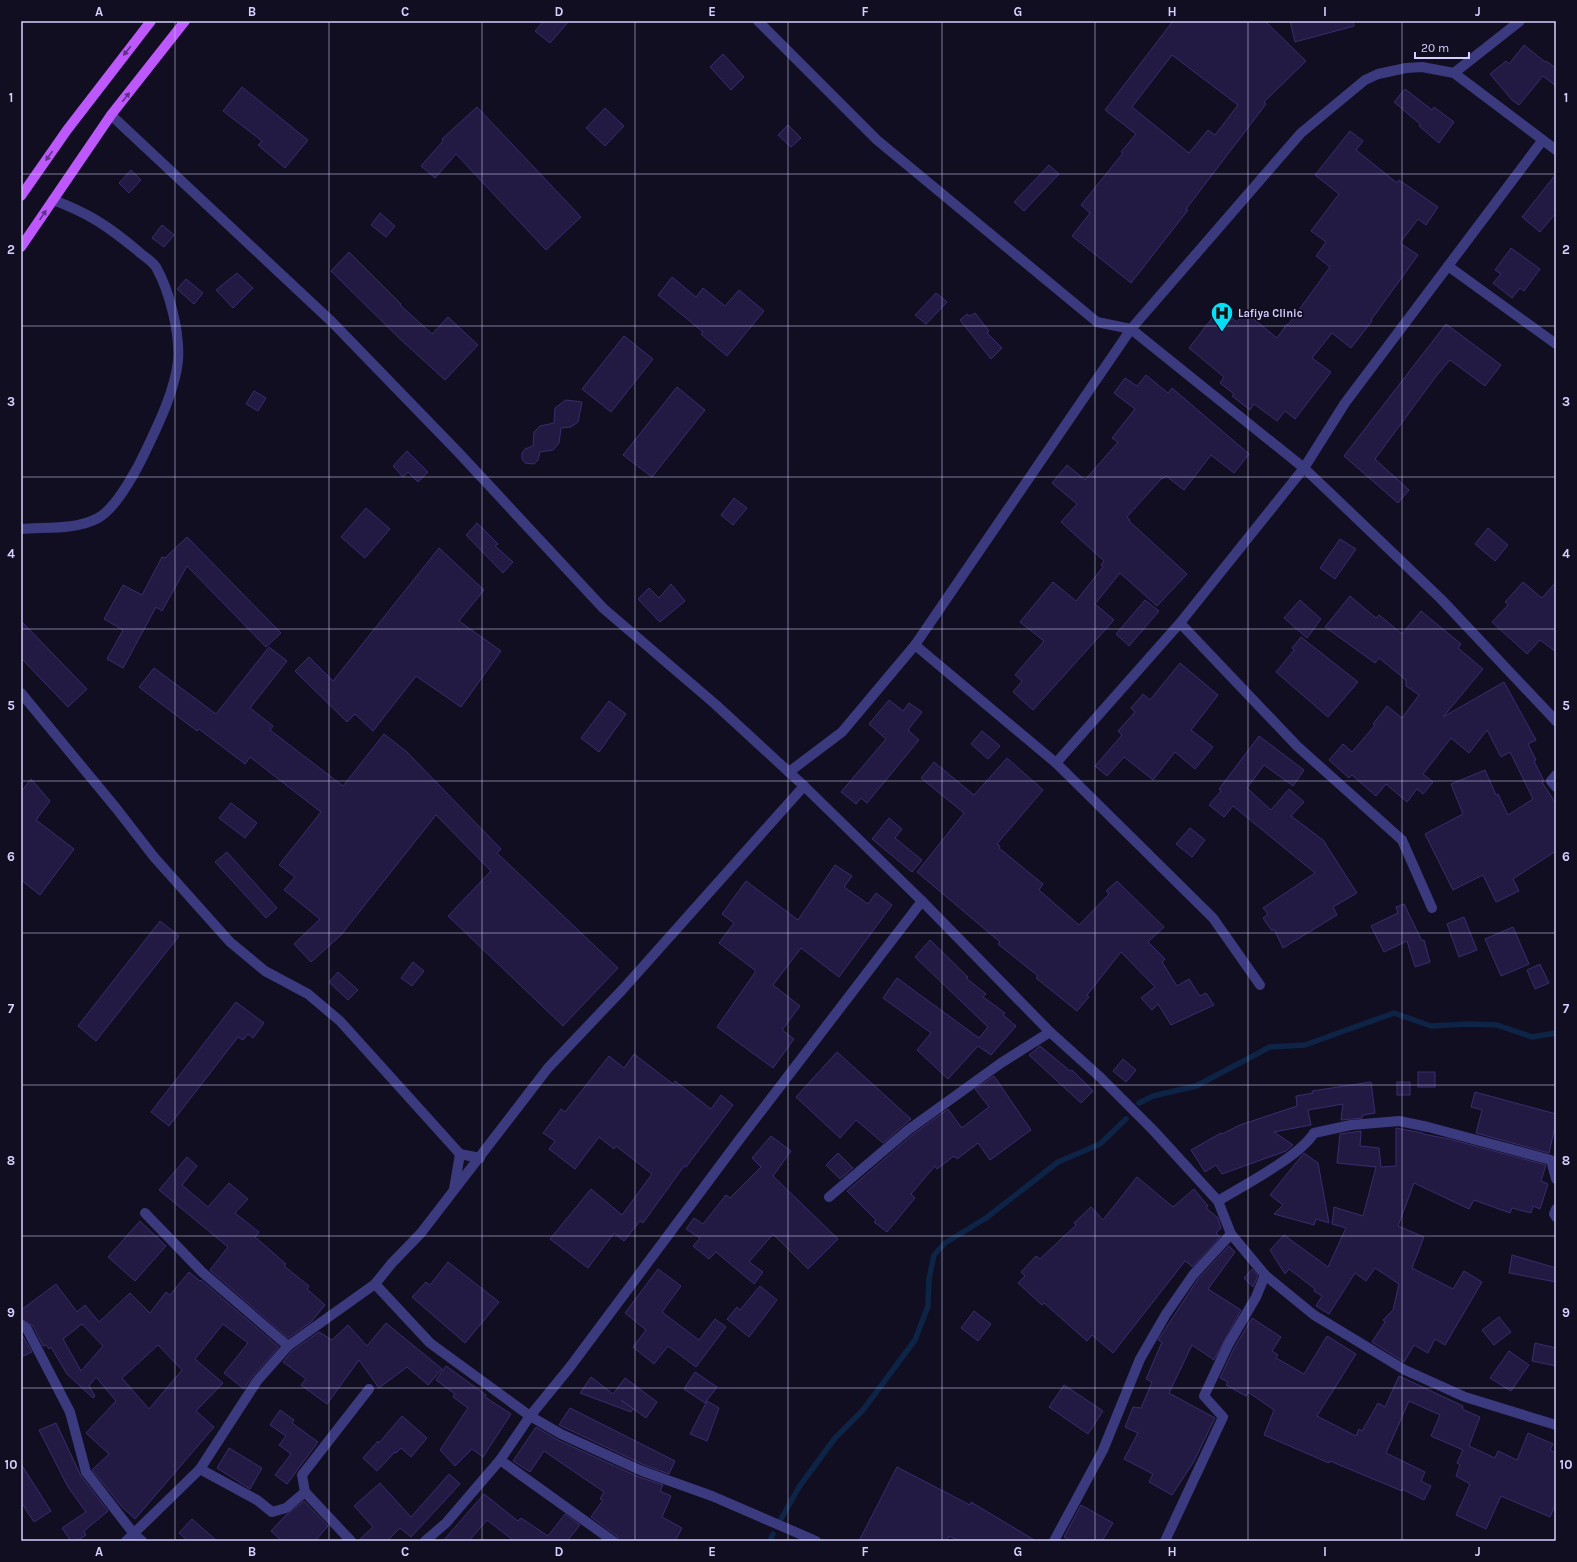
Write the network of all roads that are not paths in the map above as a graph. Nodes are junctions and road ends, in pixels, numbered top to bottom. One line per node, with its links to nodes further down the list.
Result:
1 (152, 21): 9 (main road, one-way to 9)
2 (186, 21): 6 (main road, one-way to 2)
3 (758, 21): 13 (street)
4 (1520, 21): 5 (street)
5 (1454, 73): 7 (street); 13 (street)
6 (111, 115): 10 (main road); 22 (street)
7 (1542, 141): 8 (street); 12 (street)
8 (1556, 150)
9 (21, 196)
10 (53, 200): 11 (main road, one-way to 10); 16 (street)
11 (21, 247)
12 (1448, 266): 14 (street); 15 (street)
13 (1131, 329): 15 (street); 18 (street)
14 (1556, 344)
15 (1304, 468): 17 (street); 20 (street)
16 (21, 529)
17 (1180, 623): 21 (street); 27 (street)
18 (915, 645): 21 (street); 22 (street)
19 (21, 693): 30 (street)
20 (1556, 720)
21 (1056, 763): 28 (street)
22 (788, 772): 24 (street)
23 (1556, 775): 25 (street)
24 (804, 786): 26 (street); 31 (street)
25 (1556, 787)
26 (922, 901): 29 (street); 45 (street)
27 (1432, 908)
28 (1260, 985)
29 (1050, 1032): 34 (street); 35 (street)
30 (460, 1154): 31 (street); 33 (street)
31 (480, 1158): 33 (street)
32 (1556, 1178): 35 (street)
33 (453, 1191): 41 (street)
34 (830, 1197)
35 (1218, 1201): 39 (street)
36 (1556, 1209): 38 (street)
37 (145, 1213): 43 (street)
38 (1556, 1217)
39 (1231, 1234): 40 (street); 56 (street)
40 (1265, 1275): 46 (street); 57 (street)
41 (375, 1284): 43 (street); 45 (street)
42 (21, 1325): 50 (street)
43 (288, 1346): 48 (street)
44 (369, 1390): 49 (street)
45 (530, 1416): 47 (street); 55 (street)
46 (1556, 1425)
47 (500, 1460): 53 (street); 54 (street)
48 (200, 1469): 49 (street); 50 (street)
49 (305, 1492): 52 (street)
50 (130, 1538): 51 (street)
51 (142, 1541)
52 (351, 1541)
53 (425, 1541)
54 (613, 1541)
55 (816, 1541)
56 (1054, 1541)
57 (1165, 1541)

